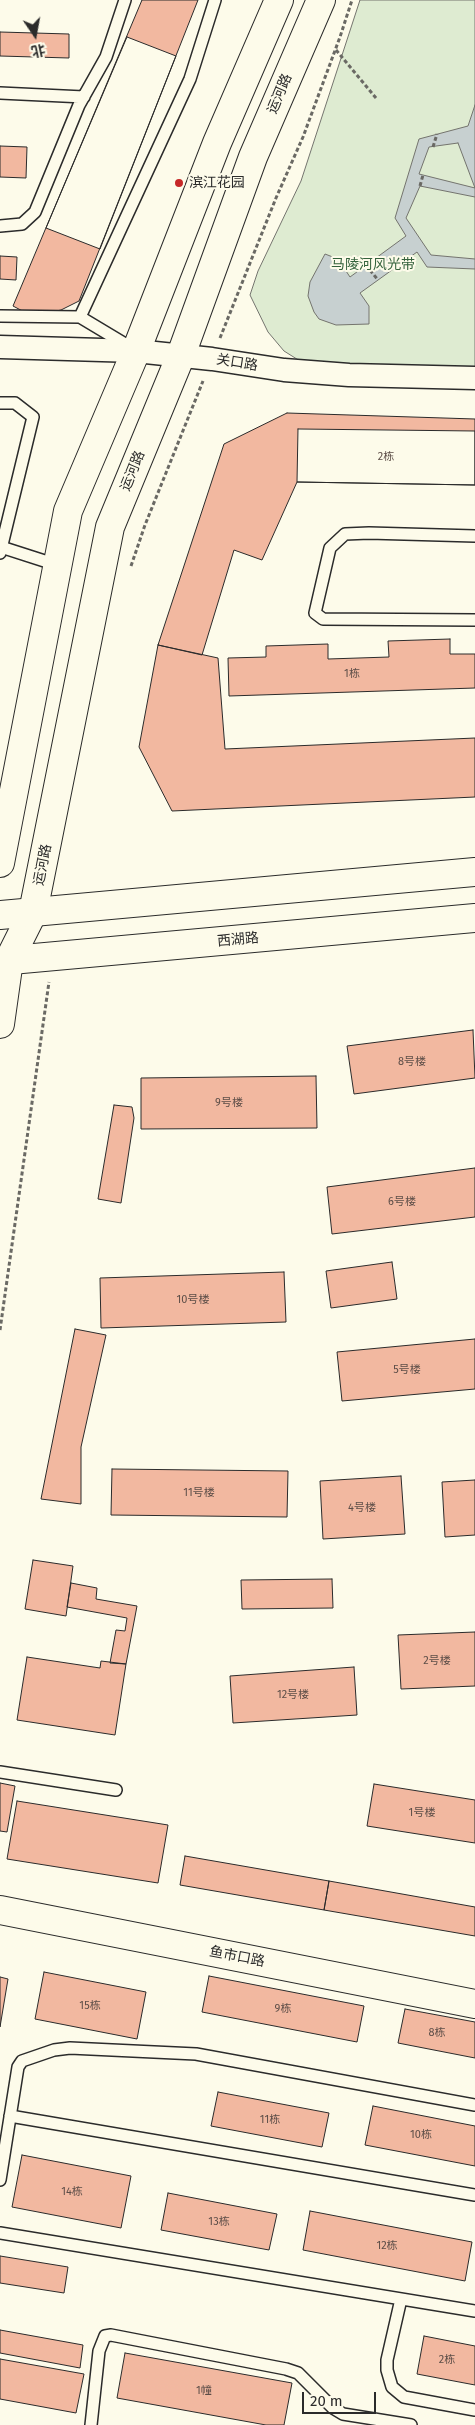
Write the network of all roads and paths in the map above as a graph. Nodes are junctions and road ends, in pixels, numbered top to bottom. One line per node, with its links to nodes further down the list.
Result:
1 (126, 0): 8 (lane)
2 (215, 0): 18 (lane)
3 (279, 0): 20 (street)
4 (321, 0): 21 (street, 运河路)
5 (352, 0): 6 (path)
6 (336, 50): 9 (path); 22 (path)
7 (0, 94): 8 (lane)
8 (84, 97): 14 (lane)
9 (376, 98)
10 (437, 134): 11 (path)
11 (433, 147)
12 (423, 175): 13 (path)
13 (420, 186)
14 (0, 226)
15 (366, 265): 16 (path)
16 (378, 280)
17 (0, 316): 18 (lane)
18 (80, 318): 20 (lane)
19 (0, 347): 20 (street, 关口路)
20 (136, 350): 21 (street, 关口路); 27 (street)
21 (181, 355): 22 (street, 关口路); 32 (street, 运河路)
22 (212, 358): 23 (street, 关口路); 28 (path)
23 (475, 378)
24 (0, 402): 26 (lane)
25 (475, 536): 29 (lane)
26 (1, 550): 27 (lane)
27 (57, 565): 30 (street)
28 (129, 570)
29 (475, 620)
30 (0, 863)
31 (475, 872): 32 (street)
32 (33, 912): 33 (street); 35 (street, 运河路)
33 (0, 915)
34 (475, 918): 36 (street, 西湖路)
35 (3, 953): 36 (street, 西湖路); 37 (street, 运河路)
36 (52, 957): 38 (path)
37 (0, 1024)
38 (0, 1330)
39 (0, 1772): 40 (lane)
40 (116, 1790)
41 (0, 1910): 42 (street, 鱼市口路)
42 (475, 2004)
43 (475, 2104): 44 (lane)
44 (10, 2116): 45 (lane); 47 (lane)
45 (2, 2159): 46 (lane)
46 (0, 2180)
47 (475, 2195)
48 (0, 2234): 49 (lane)
49 (401, 2299): 50 (lane); 51 (lane)
50 (475, 2310)
51 (475, 2410)
52 (91, 2425): 53 (lane)
53 (411, 2425)

